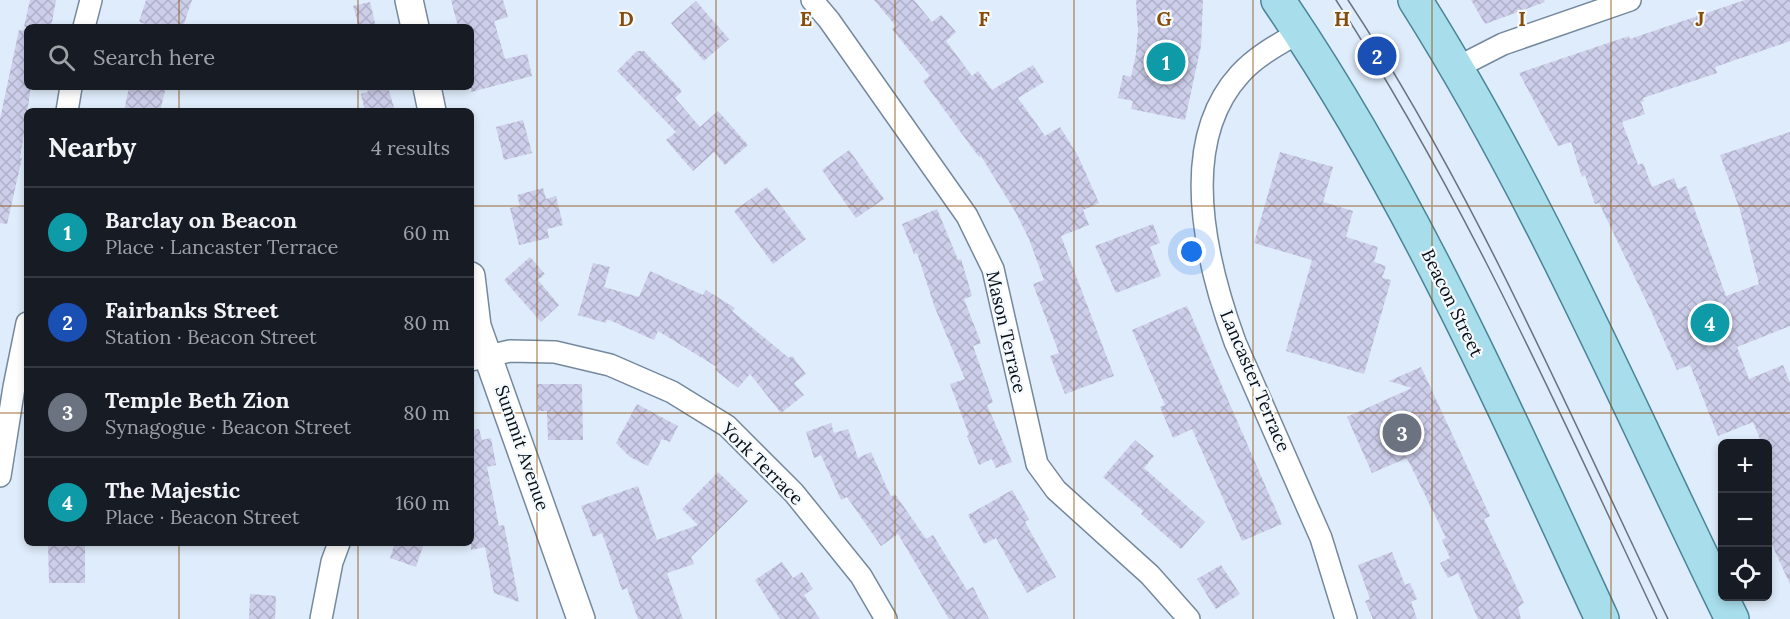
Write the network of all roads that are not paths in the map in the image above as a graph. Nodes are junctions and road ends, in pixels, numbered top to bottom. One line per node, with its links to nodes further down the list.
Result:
1 (91, 0): 7 (street)
2 (409, 0): 8 (street)
3 (812, 0): 23 (street, Mason Terrace)
4 (1278, 0): 9 (main road, Beacon Street)
5 (1415, 0): 10 (main road)
6 (1630, 0): 10 (street)
7 (85, 24)
8 (414, 24)
9 (1300, 32): 24 (street, Lancaster Terrace); 25 (main road, Beacon Street)
10 (1456, 68): 26 (main road)
11 (70, 90): 13 (street)
12 (428, 90): 14 (street)
13 (68, 108)
14 (431, 108)
15 (474, 301): 17 (street, Summit Avenue)
16 (24, 338): 18 (street)
17 (480, 358): 21 (street, Summit Avenue); 22 (street, York Terrace)
18 (0, 476)
19 (338, 546): 20 (street)
20 (321, 619)
21 (581, 619)
22 (886, 619)
23 (1189, 619)
24 (1346, 619)
25 (1602, 619)
26 (1732, 619)

